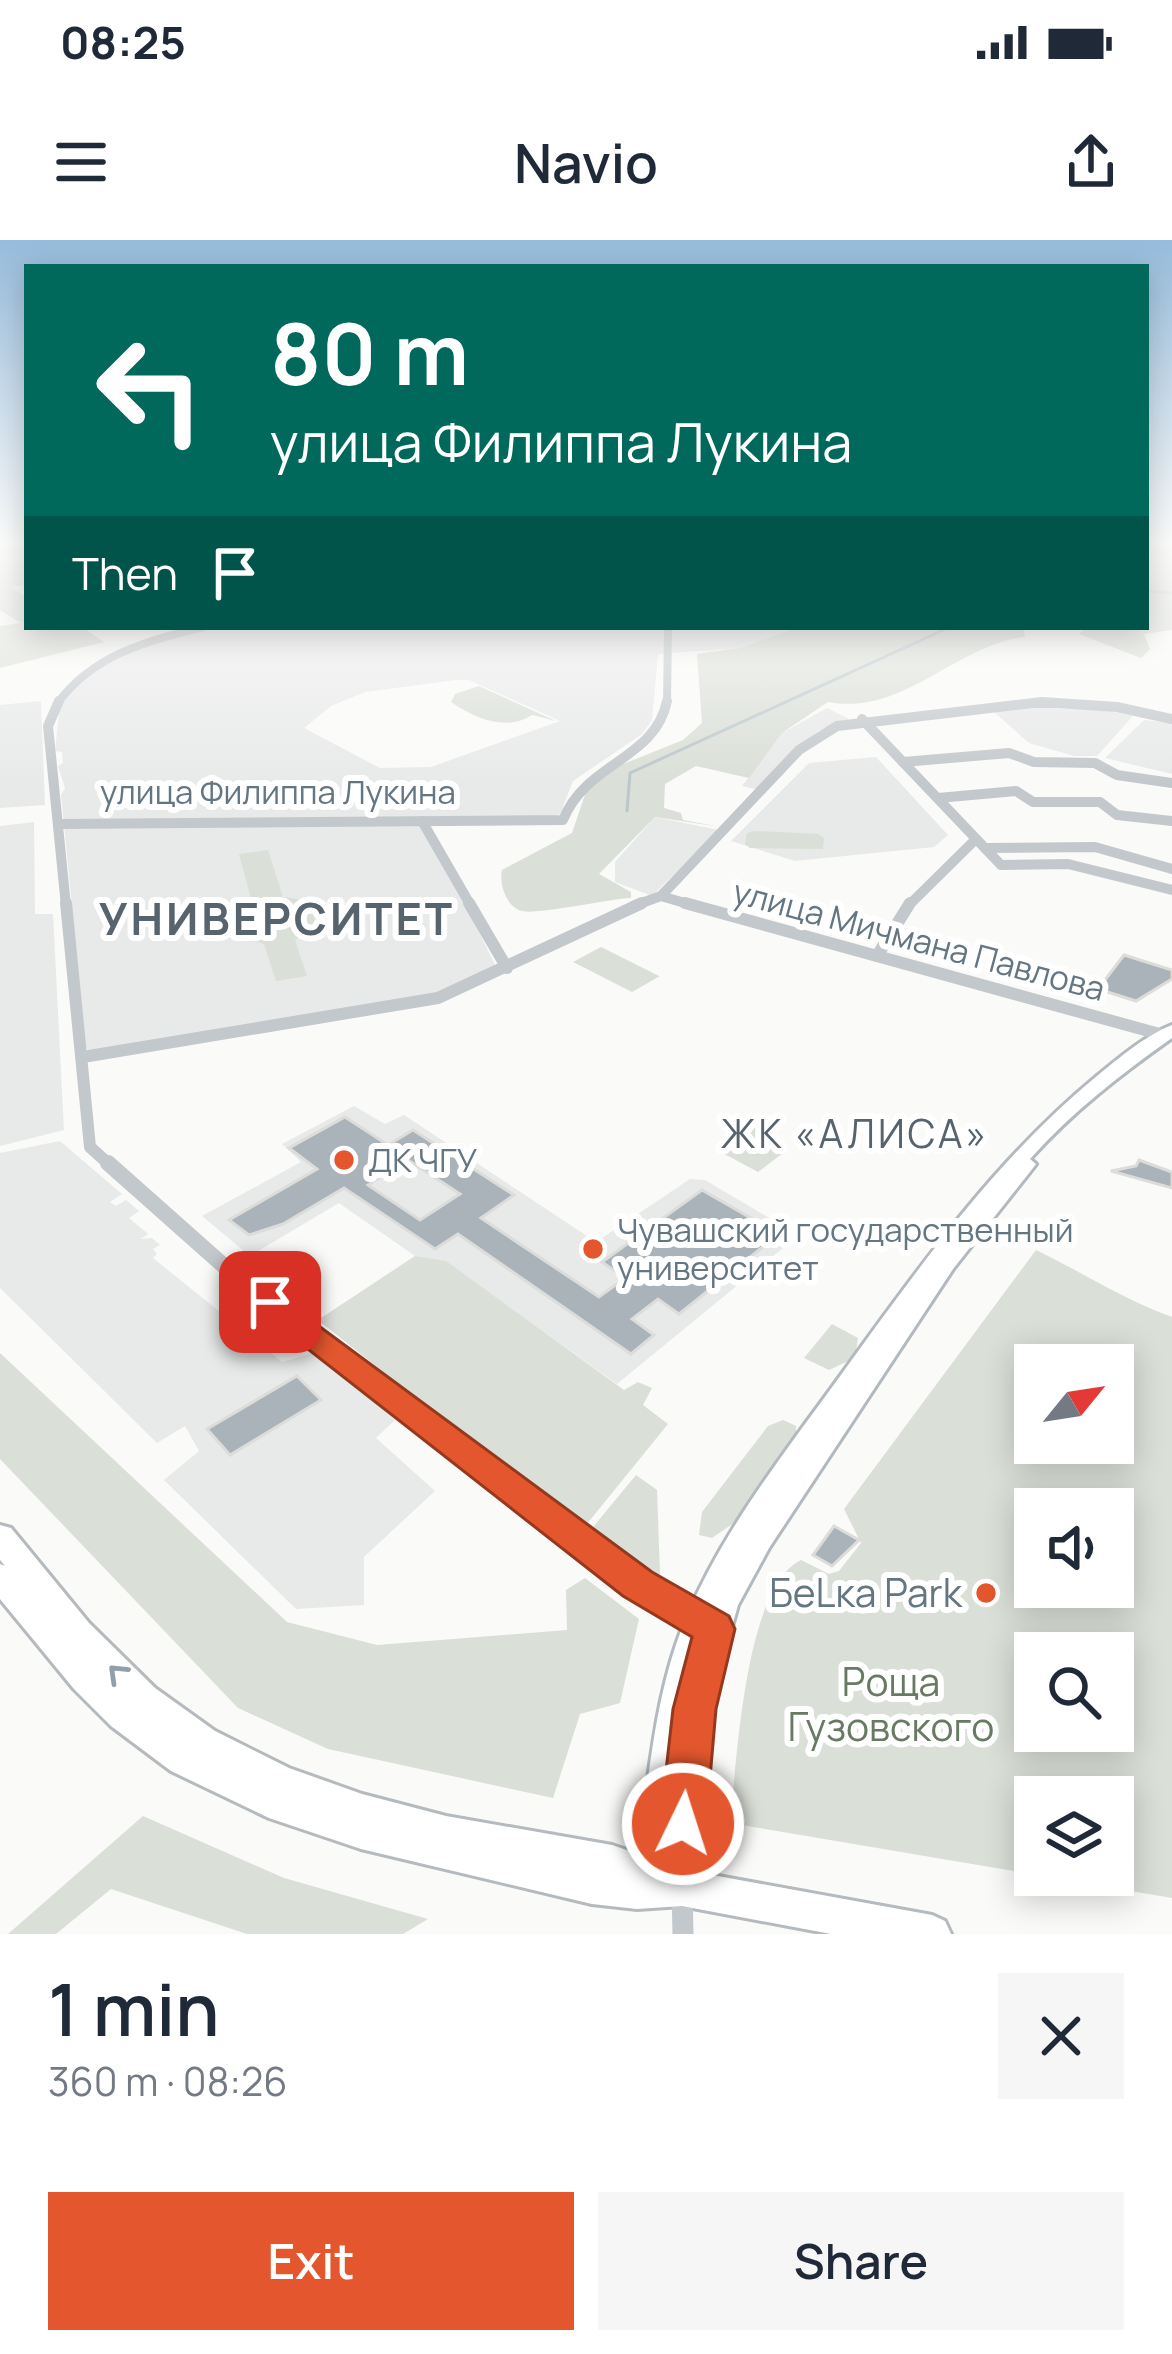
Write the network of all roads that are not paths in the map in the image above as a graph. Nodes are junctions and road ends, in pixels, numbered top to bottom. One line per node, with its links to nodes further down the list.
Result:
1 (193, 630): 10 (street)
2 (668, 630): 8 (street, улица Филиппа Лукина)
3 (1172, 718): 4 (street)
4 (862, 719): 5 (street); 14 (street)
5 (903, 762): 6 (street); 7 (street)
6 (1172, 783)
7 (938, 798): 9 (street); 11 (street)
8 (422, 820): 10 (street, улица Филиппа Лукина); 16 (street)
9 (1172, 821)
10 (60, 824): 18 (street, улица Филиппа Лукина)
11 (981, 844): 12 (street); 13 (street); 15 (street)
12 (1172, 869)
13 (1172, 890)
14 (661, 896): 15 (street, улица Мичмана Павлова); 16 (street)
15 (877, 956): 17 (street, улица Мичмана Павлова)
16 (507, 968): 18 (street)
17 (1170, 1037): 22 (main road)
18 (82, 1057): 22 (street, улица Филиппа Лукина)
19 (0, 1537): 21 (main road)
20 (0, 1577): 21 (main road)
21 (32, 1597): 23 (main road)
22 (706, 1626): 23 (main road)
23 (661, 1884): 24 (street); 25 (main road)
24 (683, 1934)
25 (932, 1934)

